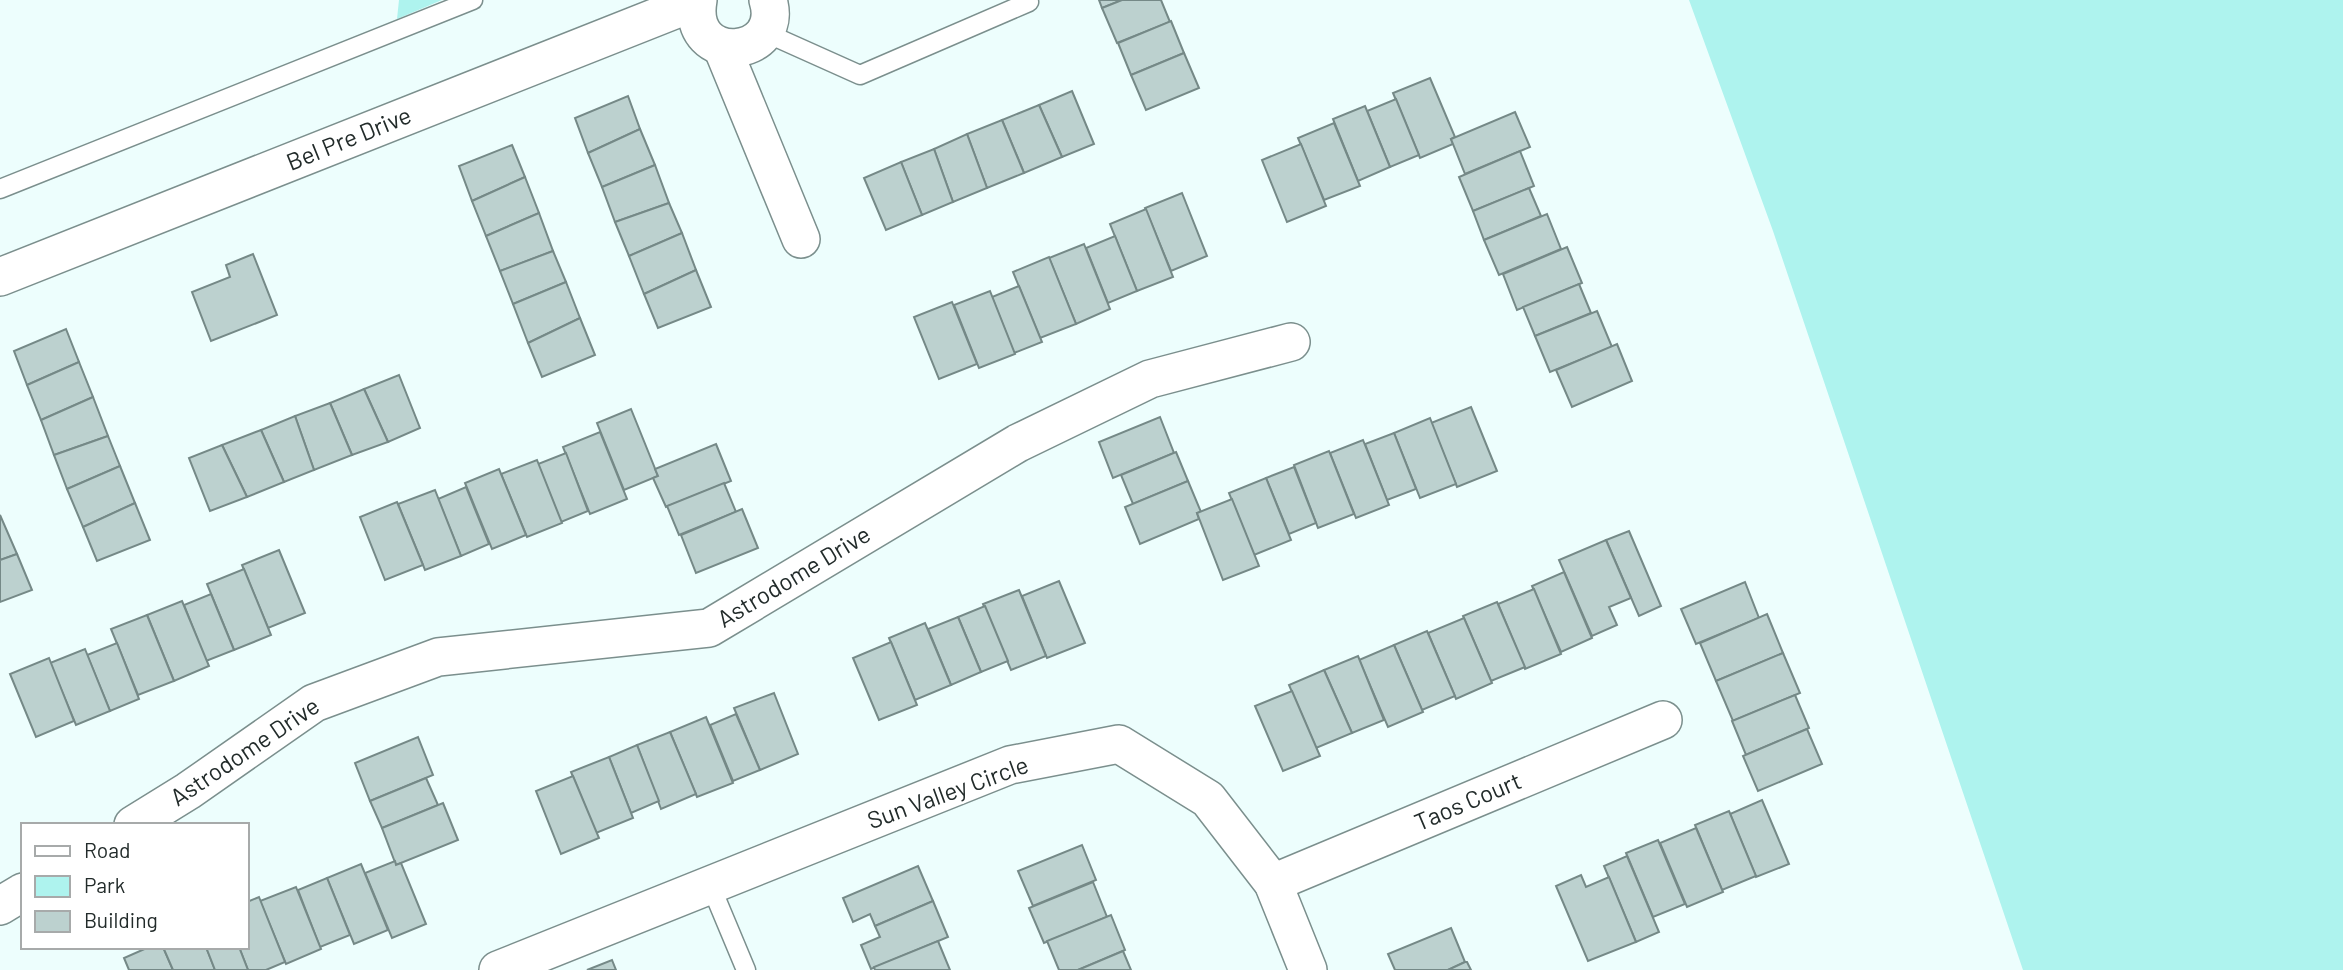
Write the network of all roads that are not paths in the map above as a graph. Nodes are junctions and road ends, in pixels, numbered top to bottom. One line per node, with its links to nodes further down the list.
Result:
1 (473, 0): 6 (lane)
2 (698, 1): 5 (street, Bel Pre Drive); 8 (street, Bel Pre Drive)
3 (1029, 2): 4 (lane)
4 (766, 16): 5 (street)
5 (722, 47): 7 (street, Bel Pre Drive)
6 (0, 189)
7 (801, 239)
8 (0, 277)
9 (1291, 342): 11 (street, Astrodome Drive)
10 (1663, 720): 12 (street, Taos Court)
11 (136, 823)
12 (1273, 883): 13 (street, Sun Valley Circle); 18 (street, Sun Valley Circle)
13 (710, 884): 16 (street, Sun Valley Circle); 17 (lane)
14 (21, 892): 15 (street)
15 (0, 906)
16 (498, 970)
17 (746, 970)
18 (1308, 970)

